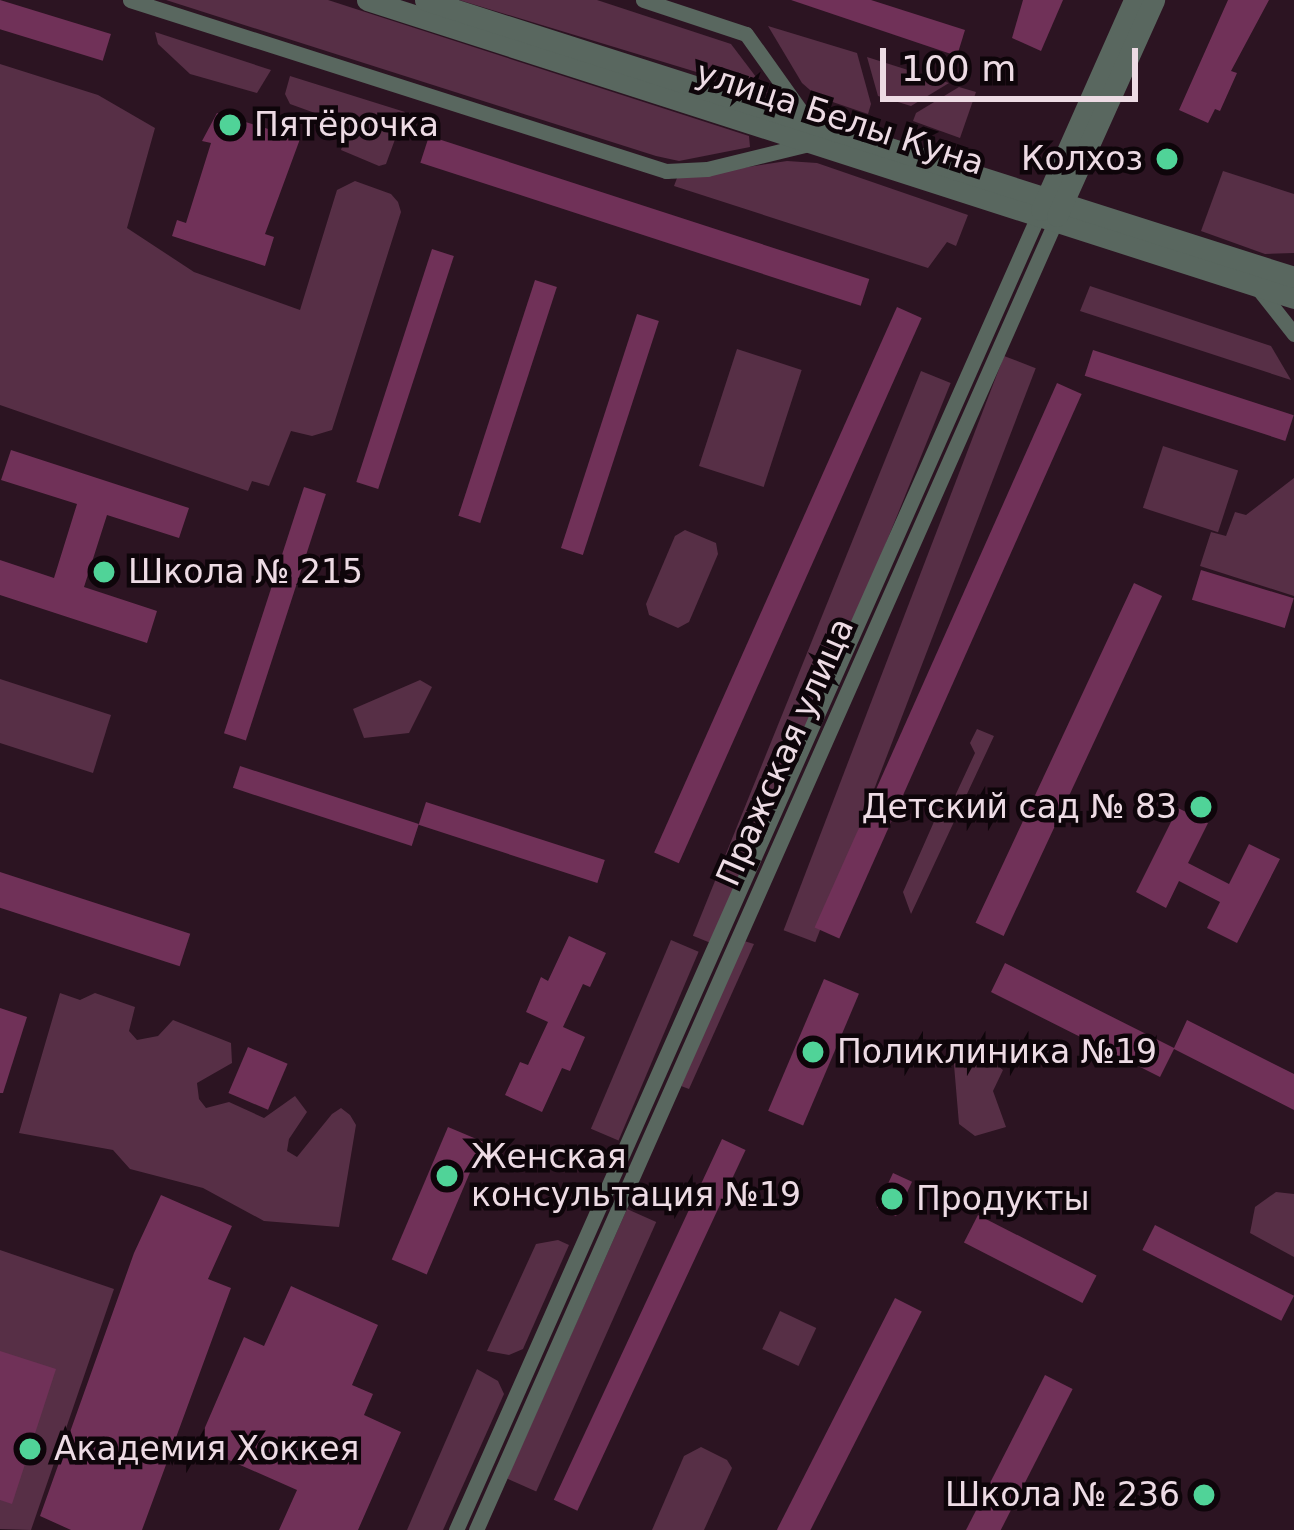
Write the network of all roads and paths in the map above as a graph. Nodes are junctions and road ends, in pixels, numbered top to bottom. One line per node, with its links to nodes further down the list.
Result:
1 (130, 0): 7 (street)
2 (367, 0): 7 (street, улица Белы Куна)
3 (425, 0): 7 (street, улица Белы Куна)
4 (644, 0): 7 (street)
5 (1134, 0): 8 (street, Пражская улица)
6 (1154, 0): 8 (street, Пражская улица)
7 (812, 134): 8 (street, улица Белы Куна)
8 (1051, 209): 10 (street, улица Белы Куна); 14 (street, Пражская улица); 15 (street, Пражская улица)
9 (1294, 263): 10 (street)
10 (1263, 277): 11 (street, улица Белы Куна); 12 (street, улица Белы Куна); 13 (street)
11 (1294, 278)
12 (1294, 298)
13 (1294, 334)
14 (456, 1530)
15 (476, 1530)

